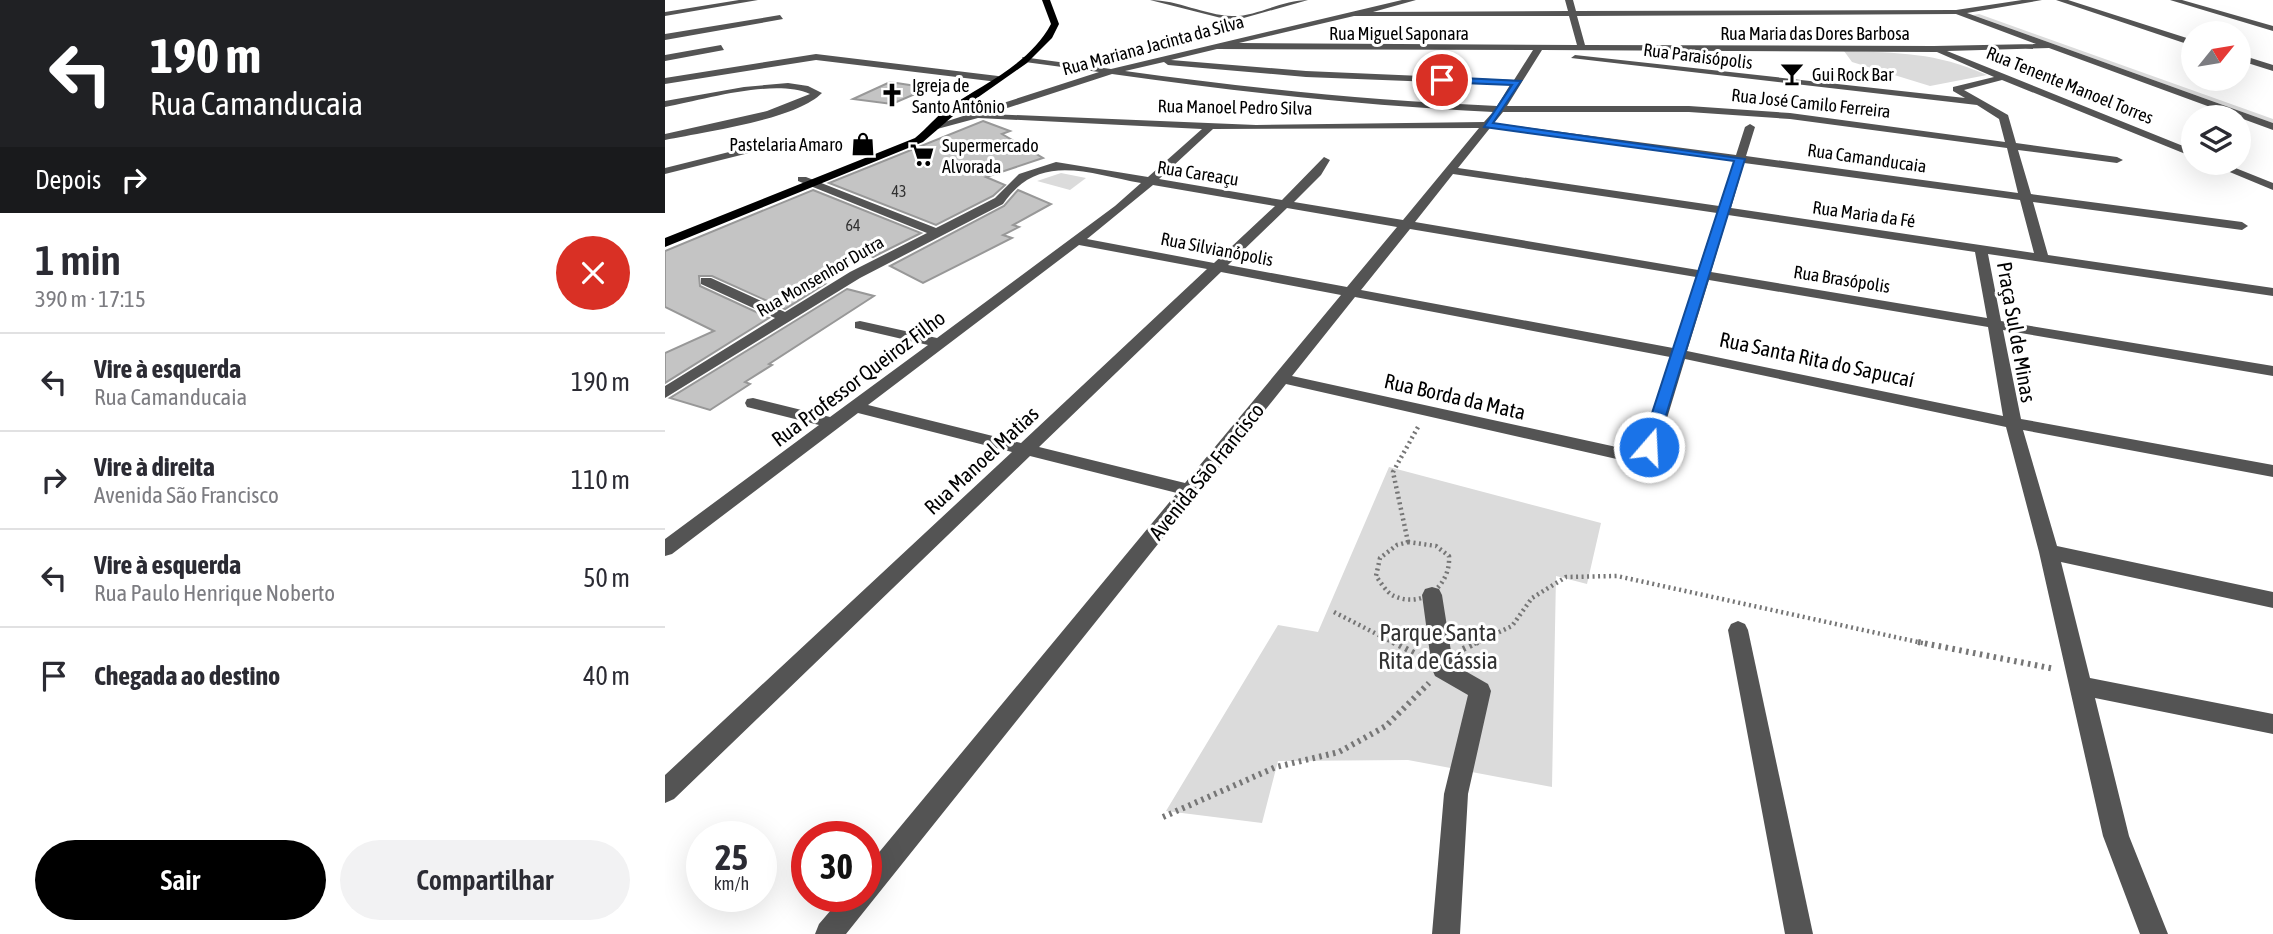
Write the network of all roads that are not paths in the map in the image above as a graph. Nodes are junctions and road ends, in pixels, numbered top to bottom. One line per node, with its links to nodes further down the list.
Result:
1 (754, 0): 15 (street)
2 (1046, 0): 31 (main road)
3 (1154, 0): 4 (street)
4 (1304, 0)
5 (1412, 0): 16 (street, Rua Mariana Jacinta da Silva)
6 (1569, 0): 14 (street)
7 (1924, 0): 13 (street)
8 (1951, 0): 12 (street)
9 (2038, 0): 12 (street)
10 (2060, 0): 21 (street)
11 (2174, 0): 18 (street)
12 (1978, 10): 13 (street); 42 (street)
13 (1956, 12): 14 (street); 23 (street)
14 (1573, 13): 16 (street); 25 (street)
15 (665, 14)
16 (1354, 14): 22 (street, Rua Mariana Jacinta da Silva)
17 (780, 17): 19 (street)
18 (2273, 29)
19 (706, 30): 20 (street); 24 (street)
20 (665, 37)
21 (2181, 39)
22 (1216, 46): 28 (street, Rua Miguel Saponara); 32 (street, Rua Mariana Jacinta da Silva)
23 (2048, 46): 27 (street, Rua Maria das Dores Barbosa); 54 (street)
24 (721, 48): 29 (street); 34 (street)
25 (1582, 48): 26 (street, Rua Maria das Dores Barbosa); 28 (street, Rua Miguel Saponara)
26 (1771, 48): 27 (street, Rua Maria das Dores Barbosa); 30 (street)
27 (1934, 49): 37 (street, Rua Tenente Manoel Torres)
28 (1537, 51): 41 (street, Avenida São Francisco); 43 (street, Rua Paraisópolis)
29 (665, 58)
30 (1767, 58)
31 (1025, 59): 36 (street, Rua José Camilo Ferreira); 39 (main road)
32 (1154, 60): 36 (street, Rua Mariana Jacinta da Silva); 38 (street)
33 (2251, 61): 35 (street)
34 (740, 68): 39 (street); 40 (street)
35 (2273, 68)
36 (1116, 70): 45 (street, Rua José Camilo Ferreira); 48 (street, Rua Mariana Jacinta da Silva)
37 (2003, 77): 43 (street); 60 (street, Rua Tenente Manoel Torres)
38 (1391, 78): 41 (street); 45 (street)
39 (998, 79): 47 (main road)
40 (665, 81)
41 (1518, 83): 46 (street, Avenida São Francisco)
42 (2231, 100)
43 (1982, 103): 59 (street)
44 (665, 104): 56 (street)
45 (1382, 104): 46 (street, Rua José Camilo Ferreira); 50 (street)
46 (1500, 109): 51 (street, Avenida São Francisco); 59 (street, Rua José Camilo Ferreira)
47 (952, 112): 49 (main road); 55 (main road); 57 (main road)
48 (986, 115): 49 (street, Rua Mariana Jacinta da Silva); 52 (street, Rua Manoel Pedro Silva); 57 (street, Rua Mariana Jacinta da Silva)
49 (964, 119): 55 (street, Rua Mariana Jacinta da Silva)
50 (1372, 125): 51 (street, Rua Manoel Pedro Silva); 52 (street, Rua Manoel Pedro Silva)
51 (1487, 125): 61 (street, Rua Camanducaia); 64 (street, Avenida São Francisco)
52 (1211, 126): 68 (street, Rua Professor Queiroz Filho)
53 (1750, 127): 61 (street)
54 (2273, 127)
55 (930, 130): 57 (main road)
56 (665, 137)
57 (914, 139): 67 (main road)
58 (769, 145): 65 (street)
59 (2010, 146): 63 (street, Rua José Camilo Ferreira); 70 (street)
60 (2181, 149)
61 (1740, 159): 70 (street, Rua Camanducaia); 73 (street)
62 (1324, 160): 72 (street, Rua Manoel Matias)
63 (2117, 160)
64 (1450, 170): 73 (street, Rua Maria da Fé); 74 (street, Avenida São Francisco)
65 (665, 172)
66 (2244, 175): 69 (street)
67 (807, 180): 76 (main road); 77 (street); 79 (main road)
68 (1148, 182): 71 (street, Rua Careaçu); 72 (street, Rua Careaçu); 78 (street, Rua Professor Queiroz Filho)
69 (2273, 187)
70 (2025, 197): 75 (street, Rua Camanducaia); 81 (street)
71 (999, 201): 77 (street, Rua Monsenhor Dutra)
72 (1284, 205): 74 (street, Rua Careaçu); 82 (street, Rua Manoel Matias)
73 (1724, 211): 80 (street, Rua Maria da Fé); 83 (street)
74 (1406, 225): 83 (street, Rua Brasópolis); 85 (street, Avenida São Francisco)
75 (2242, 226)
76 (665, 231)
77 (937, 233): 87 (street, Rua Monsenhor Dutra)
78 (1077, 240): 82 (street, Rua Silvianópolis); 90 (street, Rua Professor Queiroz Filho)
79 (665, 243)
80 (1981, 248): 81 (street, Rua Maria da Fé); 89 (street, Praça Sul de Minas)
81 (2042, 258): 86 (street, Rua Maria da Fé)
82 (1218, 267): 85 (street, Rua Silvianópolis); 99 (street, Rua Manoel Matias)
83 (1705, 275): 89 (street, Rua Brasópolis); 91 (street)
84 (706, 281): 87 (street)
85 (1351, 292): 91 (street, Rua Santa Rita do Sapucaí); 93 (street, Avenida São Francisco)
86 (2273, 292)
87 (786, 318): 94 (street, Rua Monsenhor Dutra)
88 (860, 324): 90 (street)
89 (1996, 324): 92 (street, Rua Brasópolis); 97 (street, Praça Sul de Minas)
90 (940, 343): 96 (street, Rua Professor Queiroz Filho)
91 (1681, 354): 93 (street, Rua Borda da Mata); 97 (street, Rua Santa Rita do Sapucaí)
92 (2273, 370)
93 (1281, 378): 101 (street, Avenida São Francisco)
94 (665, 393)
95 (753, 403): 98 (street)
96 (855, 407): 98 (street, Rua Professor Queiroz Filho); 99 (street)
97 (2013, 423): 100 (street, Rua Santa Rita do Sapucaí); 103 (street, Praça Sul de Minas)
98 (833, 424): 102 (street, Rua Professor Queiroz Filho)
99 (1024, 450): 101 (street); 109 (street, Rua Manoel Matias)
100 (2273, 471)
101 (1190, 490): 110 (street, Avenida São Francisco)
102 (665, 549)
103 (2049, 552): 105 (street); 107 (street, Praça Sul de Minas)
104 (1431, 596): 113 (street)
105 (2273, 600)
106 (1738, 631): 114 (street)
107 (2079, 680): 108 (street); 115 (street, Praça Sul de Minas)
108 (2273, 724)
109 (665, 791)
110 (882, 869)
111 (847, 912): 112 (street)
112 (829, 934)
113 (1446, 934)
114 (1799, 934)
115 (2154, 934)

